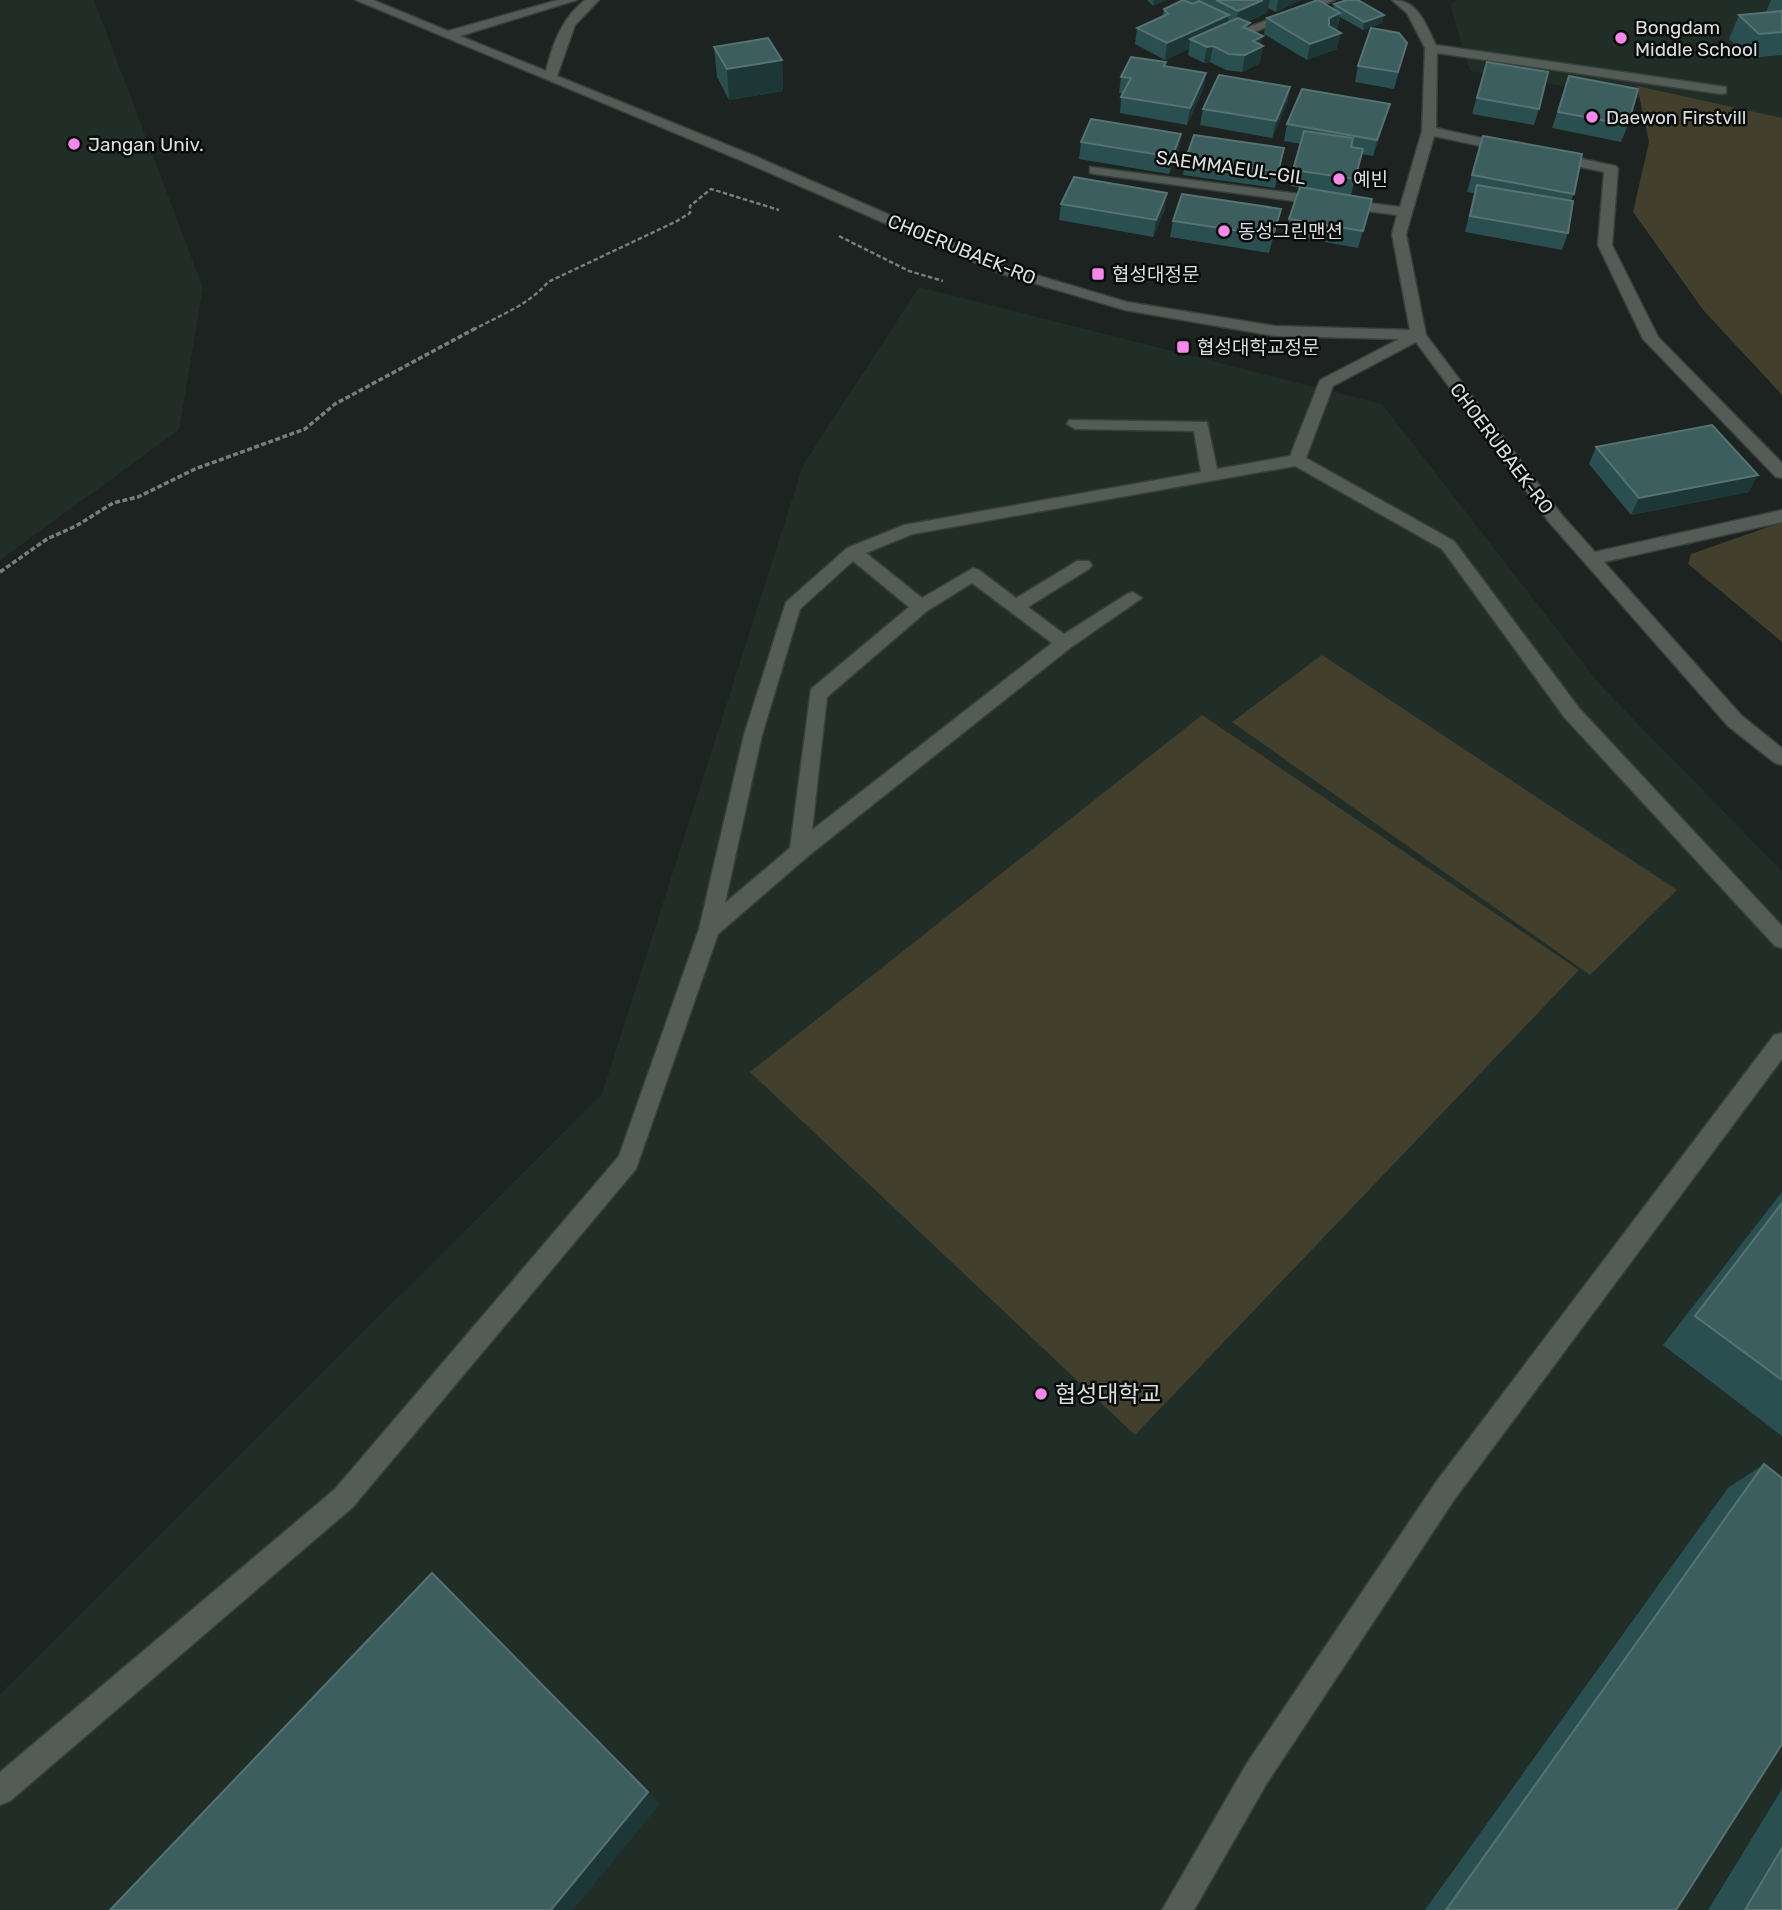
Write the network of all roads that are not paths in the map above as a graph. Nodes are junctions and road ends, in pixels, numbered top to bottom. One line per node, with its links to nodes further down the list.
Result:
1 (362, 0): 7 (street, CHOERUBAEK-RO)
2 (571, 0): 7 (street)
3 (593, 0): 9 (street)
4 (1329, 0): 6 (street)
5 (1398, 0): 8 (street)
6 (1250, 29)
7 (448, 35): 9 (street, CHOERUBAEK-RO)
8 (1431, 48): 10 (street); 11 (street)
9 (551, 76): 14 (street, CHOERUBAEK-RO)
10 (1721, 90)
11 (1429, 131): 13 (street); 17 (street)
12 (1095, 170): 13 (street, SAEMMAEUL-GIL)
13 (1404, 212): 14 (street)
14 (1418, 335): 16 (street); 21 (street, CHOERUBAEK-RO)
15 (1074, 424): 18 (street)
16 (1297, 460): 18 (street); 30 (street)
17 (1782, 473)
18 (1210, 476): 20 (street)
19 (1782, 516): 21 (street)
20 (853, 552): 24 (street); 29 (street)
21 (1591, 559): 27 (street, CHOERUBAEK-RO)
22 (1083, 565): 25 (street)
23 (1133, 598): 26 (street)
24 (921, 607): 25 (street); 28 (street)
25 (1015, 607): 26 (street)
26 (1064, 643): 28 (street)
27 (1782, 758)
28 (800, 851): 29 (street)
29 (709, 929): 32 (street)
30 (1782, 940)
31 (1782, 1042): 33 (street)
32 (0, 1791)
33 (1177, 1910)

